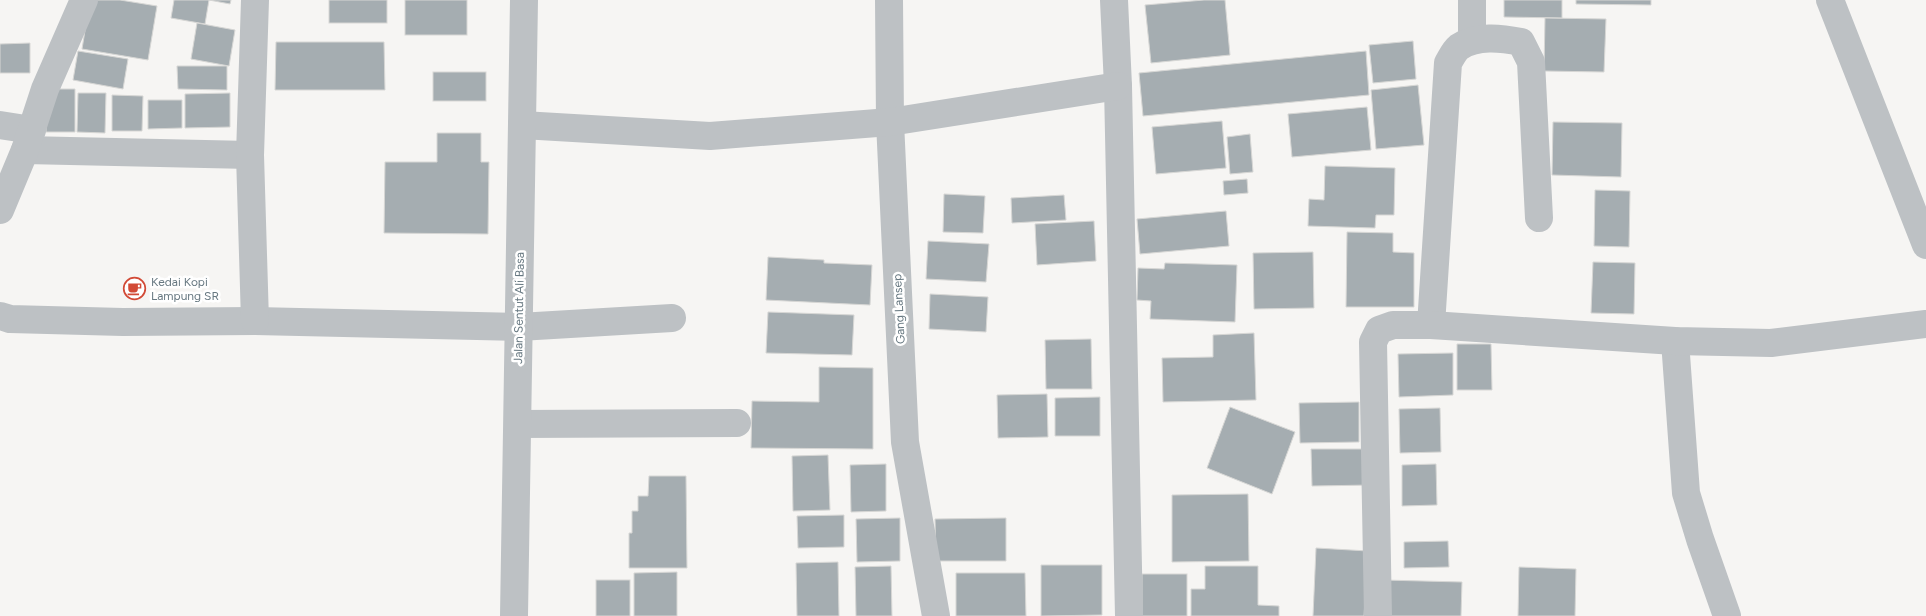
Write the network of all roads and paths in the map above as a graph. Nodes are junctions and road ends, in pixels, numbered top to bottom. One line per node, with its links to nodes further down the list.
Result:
1 (84, 0): 13 (street)
2 (255, 0): 14 (street)
3 (524, 0): 12 (street, Jalan Sentut Ali Basa)
4 (889, 0): 10 (street, Gang Lansep)
5 (1114, 0): 9 (street)
6 (1472, 0): 8 (street)
7 (1830, 0): 17 (street)
8 (1472, 40): 16 (street); 22 (street)
9 (1118, 86): 10 (street); 29 (street)
10 (890, 122): 12 (street); 28 (street, Gang Lansep)
11 (0, 125): 13 (street)
12 (522, 125): 23 (street, Jalan Sentut Ali Basa)
13 (28, 140): 14 (street); 15 (street)
14 (250, 154): 20 (street)
15 (0, 210)
16 (1539, 218)
17 (1926, 245)
18 (0, 316): 20 (street)
19 (672, 318): 23 (street)
20 (255, 321): 23 (street)
21 (1926, 324): 24 (street)
22 (1431, 325): 24 (street); 30 (street)
23 (519, 327): 26 (street, Jalan Sentut Ali Basa)
24 (1676, 341): 31 (street)
25 (737, 423): 26 (street)
26 (518, 424): 27 (street, Jalan Sentut Ali Basa)
27 (514, 616)
28 (936, 616)
29 (1129, 616)
30 (1378, 616)
31 (1727, 616)

